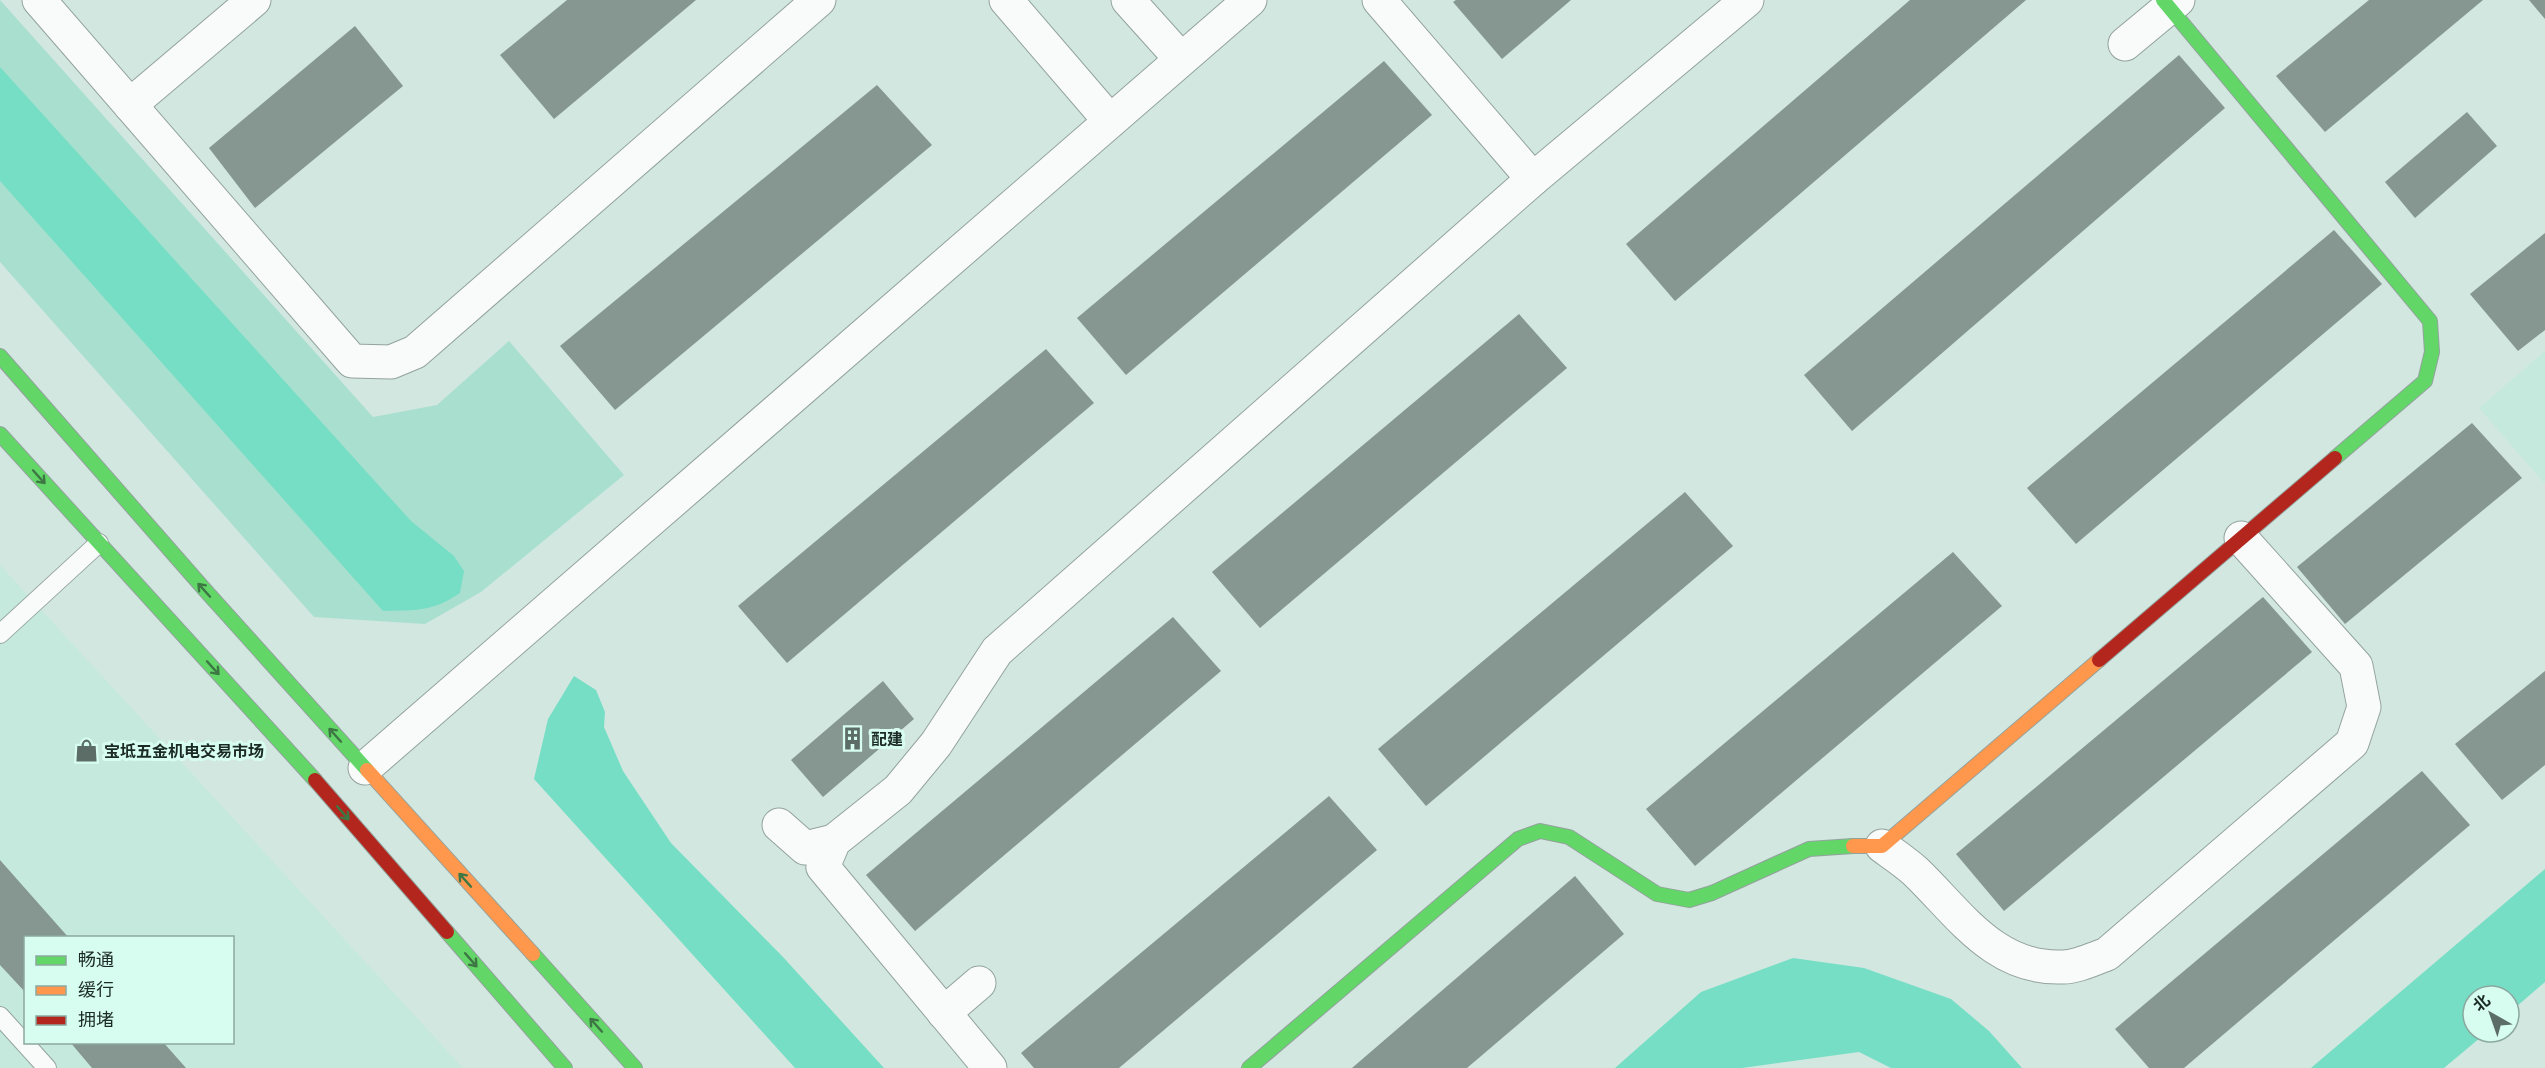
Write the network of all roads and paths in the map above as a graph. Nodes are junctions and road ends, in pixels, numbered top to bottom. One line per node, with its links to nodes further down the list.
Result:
1 (39, 0): 12 (street)
2 (254, 0): 12 (street)
3 (819, 0): 12 (street)
4 (1006, 0): 13 (street)
5 (1128, 0): 11 (street)
6 (1250, 0): 11 (street)
7 (1378, 0): 14 (street)
8 (1747, 0): 14 (street)
9 (2170, 2): 10 (street); 17 (street)
10 (2125, 44)
11 (1181, 59): 13 (street)
12 (130, 105)
13 (1110, 121): 20 (street)
14 (1533, 179): 22 (street)
15 (0, 356): 20 (street, one-way to 15)
16 (0, 434): 18 (street, one-way to 18)
17 (2241, 538): 23 (street); 23 (street)
18 (99, 543): 19 (lane); 30 (street, one-way to 30)
19 (0, 634)
20 (365, 768): 31 (street, one-way to 20)
21 (779, 825): 22 (street)
22 (834, 841): 25 (street)
23 (1882, 846): 33 (street)
24 (980, 983): 25 (street)
25 (944, 1012): 32 (street)
26 (0, 1016): 27 (lane)
27 (24, 1043)
28 (25, 1044): 29 (lane)
29 (47, 1068)
30 (566, 1068)
31 (635, 1068)
32 (990, 1068)
33 (1249, 1068)

